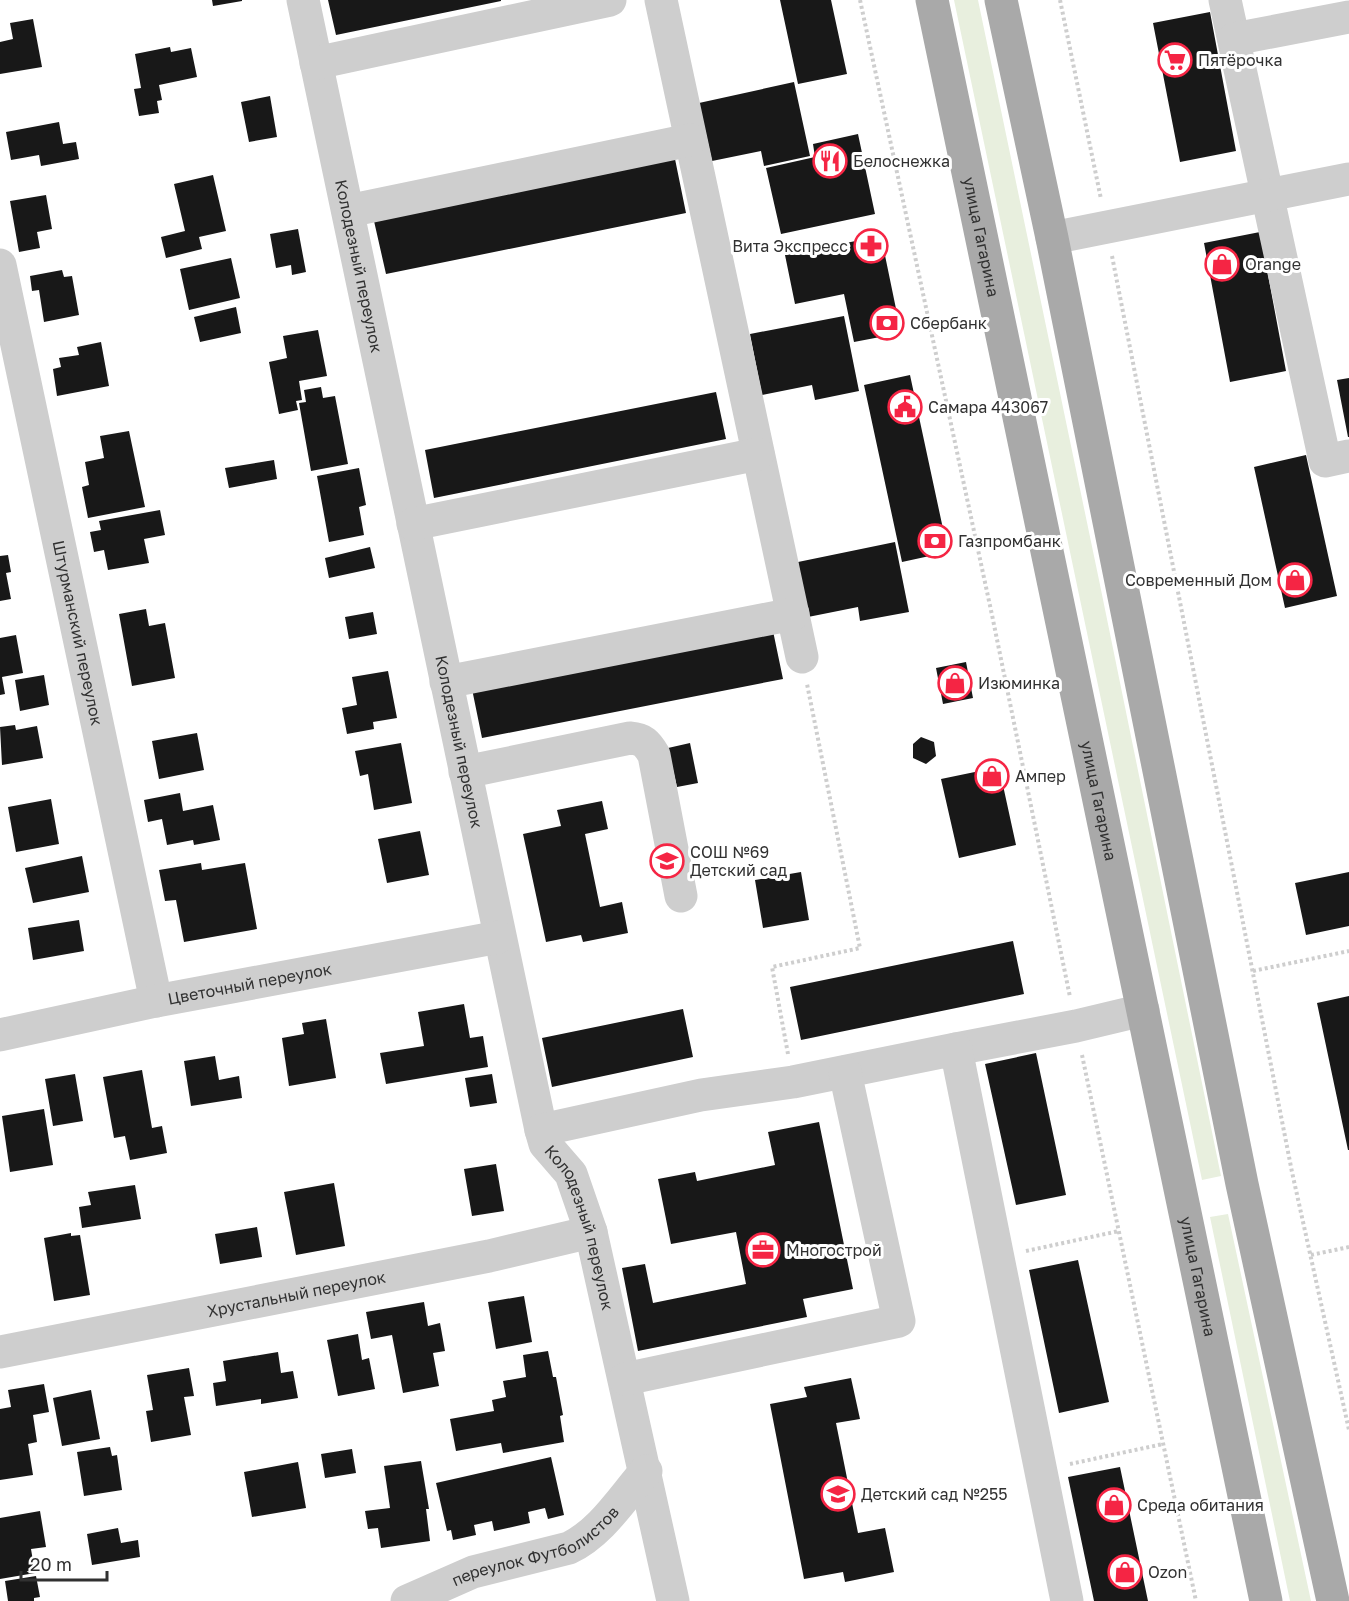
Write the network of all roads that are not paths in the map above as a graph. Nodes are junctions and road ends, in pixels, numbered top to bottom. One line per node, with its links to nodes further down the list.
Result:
1 (303, 0): 9 (street, Колодезный переулок)
2 (610, 0): 9 (street)
3 (661, 0): 10 (street)
4 (932, 0): 26 (main road, улица Гагарина)
5 (1001, 0): 14 (main road)
6 (1225, 0): 8 (street)
7 (1349, 17): 8 (street)
8 (1234, 39): 12 (street)
9 (316, 63): 13 (street, Колодезный переулок)
10 (690, 140): 13 (street); 16 (street)
11 (1349, 179): 12 (street)
12 (1267, 195): 14 (street); 17 (street)
13 (348, 211): 18 (street, Колодезный переулок)
14 (1052, 238): 39 (main road)
15 (0, 265): 25 (street, Штурманский переулок)
16 (758, 454): 18 (street); 19 (street)
17 (1349, 456)
18 (413, 524): 21 (street, Колодезный переулок)
19 (793, 614): 20 (street); 21 (street)
20 (802, 657)
21 (446, 682): 22 (street, Колодезный переулок)
22 (465, 772): 23 (street); 24 (street, Колодезный переулок)
23 (681, 896)
24 (499, 937): 25 (street, Цветочный переулок); 30 (street, Колодезный переулок)
25 (156, 1001): 27 (street, Цветочный переулок)
26 (1143, 1010): 28 (street); 38 (main road, улица Гагарина)
27 (0, 1035)
28 (956, 1049): 29 (street); 37 (street)
29 (845, 1072): 30 (street); 33 (street)
30 (541, 1130): 31 (street, Колодезный переулок)
31 (591, 1232): 32 (street, Хрустальный переулок); 33 (street, Колодезный переулок)
32 (0, 1352)
33 (625, 1379): 34 (street, Колодезный переулок)
34 (646, 1471): 35 (street, переулок Футболистов); 36 (street, Колодезный переулок)
35 (407, 1601)
36 (673, 1601)
37 (1067, 1601)
38 (1266, 1601)
39 (1333, 1601)

